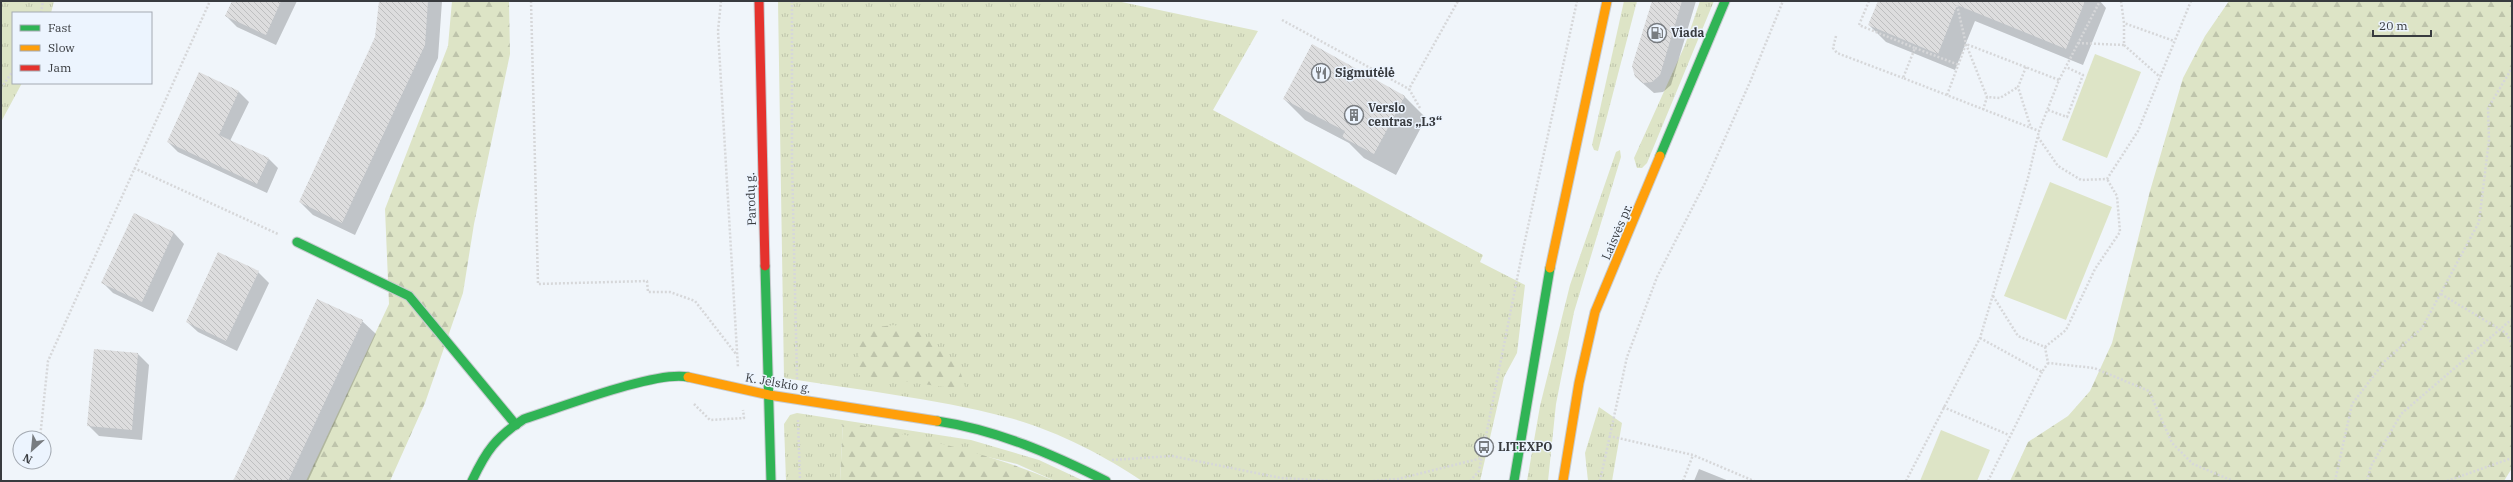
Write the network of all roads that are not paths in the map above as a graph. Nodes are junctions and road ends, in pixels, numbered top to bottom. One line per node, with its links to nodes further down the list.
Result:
1 (760, 1): 5 (street, Parodų g.)
2 (1607, 1): 10 (street)
3 (1725, 1): 11 (street, Laisvės pr.)
4 (297, 242): 6 (street)
5 (769, 395): 6 (street, K. Jelskio g.); 8 (street, Parodų g.); 9 (street, K. Jelskio g.)
6 (516, 425): 7 (street, K. Jelskio g.)
7 (472, 481)
8 (771, 481)
9 (1106, 481)
10 (1514, 481)
11 (1564, 481)

